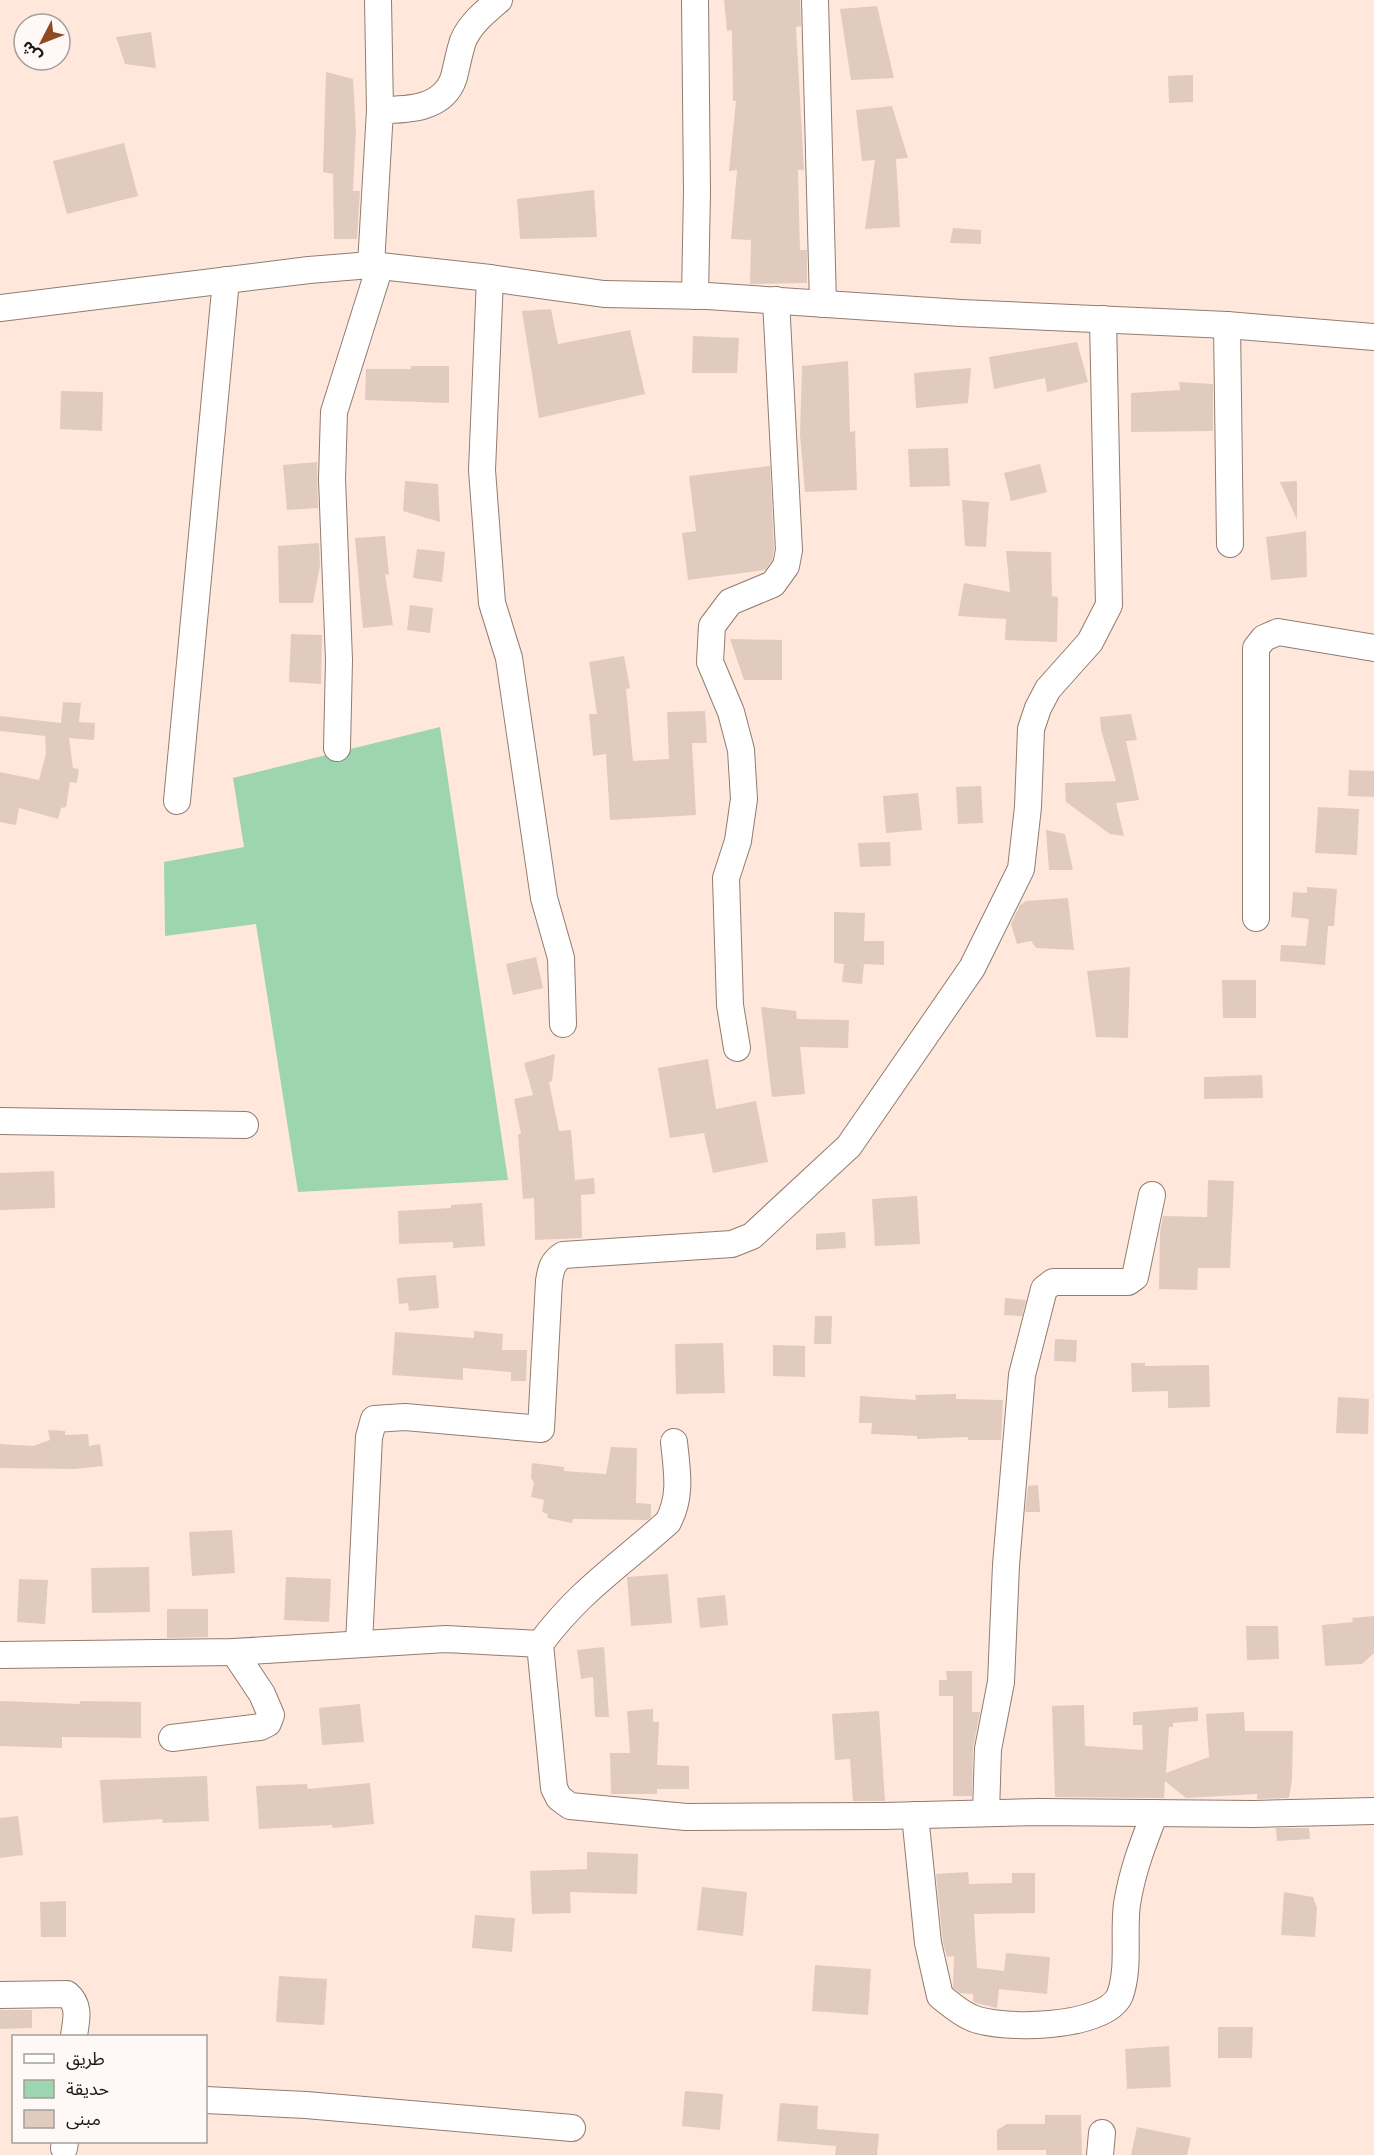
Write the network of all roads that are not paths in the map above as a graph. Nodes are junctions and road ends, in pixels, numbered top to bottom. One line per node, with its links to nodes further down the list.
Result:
1 (378, 0): 5 (street)
2 (499, 0): 5 (street)
3 (694, 0): 9 (street)
4 (815, 0): 11 (street)
5 (380, 110): 6 (street)
6 (376, 266): 7 (street); 8 (street); 18 (street)
7 (490, 278): 9 (street); 21 (street)
8 (226, 280): 12 (street); 19 (street)
9 (694, 296): 10 (street)
10 (776, 300): 11 (street); 22 (street)
11 (822, 304): 13 (street)
12 (0, 308)
13 (1102, 319): 14 (street); 27 (street)
14 (1227, 325): 15 (street); 16 (street)
15 (1374, 337)
16 (1230, 544)
17 (1374, 648): 20 (street)
18 (337, 748)
19 (177, 801)
20 (1256, 918)
21 (563, 1024)
22 (737, 1048)
23 (0, 1121): 24 (street)
24 (245, 1125)
25 (1152, 1195): 33 (street)
26 (674, 1442): 28 (street)
27 (359, 1644): 28 (street); 29 (street)
28 (540, 1644): 35 (street)
29 (234, 1652): 30 (street); 31 (street)
30 (0, 1655)
31 (172, 1738)
32 (1374, 1811): 34 (street)
33 (986, 1813): 34 (street); 35 (street)
34 (1155, 1813): 35 (street)
35 (915, 1815)
36 (0, 1995): 37 (street)
37 (74, 2035)
38 (207, 2100): 39 (street)
39 (572, 2128)

